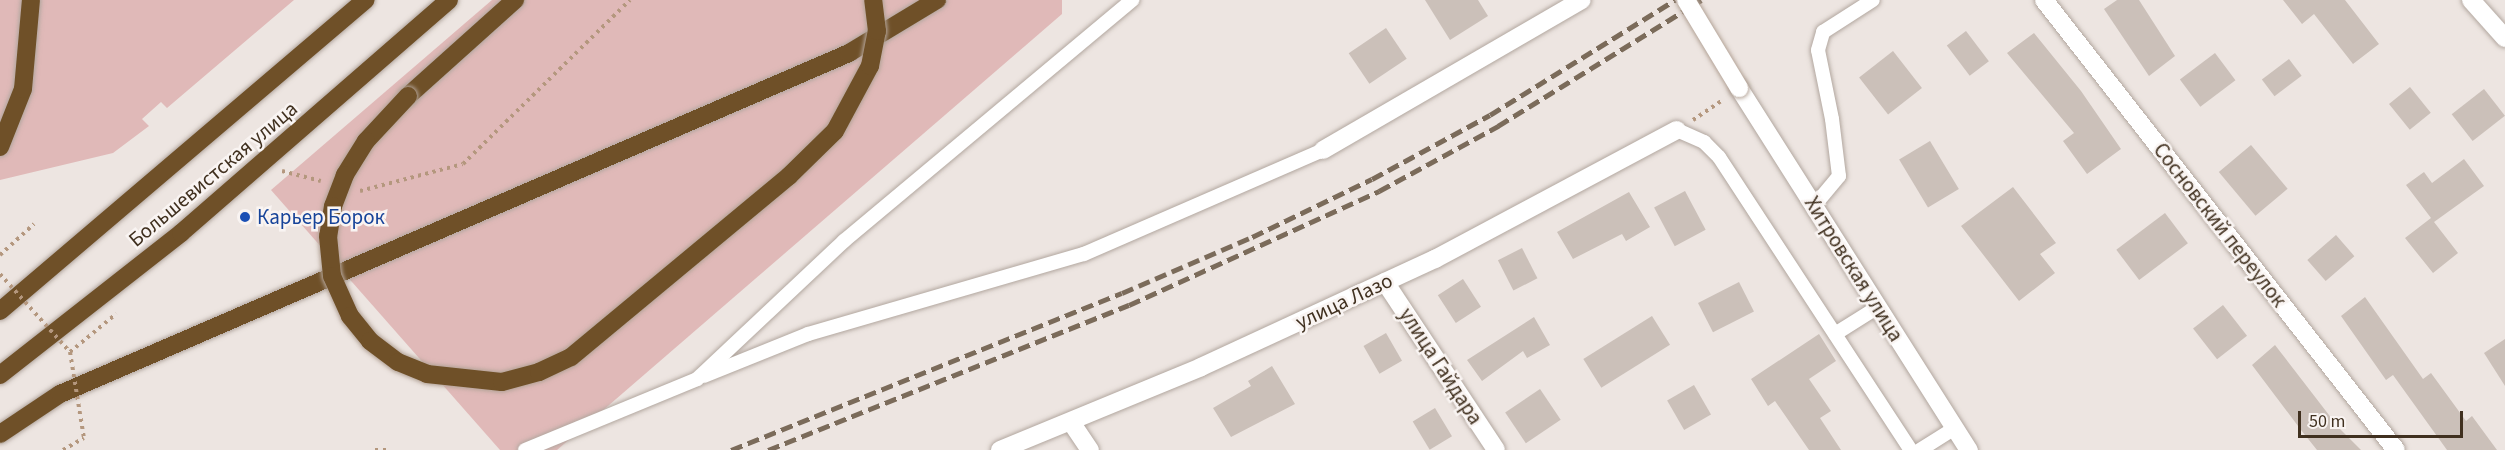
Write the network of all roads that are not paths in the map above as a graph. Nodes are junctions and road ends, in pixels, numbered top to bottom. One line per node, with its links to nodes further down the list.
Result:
1 (31, 0): 16 (highway)
2 (366, 0): 21 (highway, Большевистская улица)
3 (449, 0): 23 (highway, Большевистская улица)
4 (515, 0): 5 (highway, bridge)
5 (873, 0)
6 (937, 0): 27 (highway)
7 (1132, 0): 24 (lane)
8 (1582, 0): 13 (street)
9 (1686, 0): 18 (street, Хитровская улица, bridge)
10 (1873, 0): 18 (lane)
11 (2044, 0): 35 (street, Сосновский переулок)
12 (2471, 0): 14 (street)
13 (1563, 5): 17 (street)
14 (2505, 38)
15 (1677, 130): 19 (street, улица Лазо); 22 (lane)
16 (0, 147)
17 (1323, 150): 24 (lane)
18 (1814, 206): 20 (street, Хитровская улица)
19 (1385, 282): 25 (street, улица Лазо); 31 (street, улица Гайдара)
20 (1878, 308): 22 (lane); 26 (street, Хитровская улица)
21 (0, 311)
22 (1835, 334): 32 (lane)
23 (0, 375)
24 (697, 379): 28 (lane)
25 (1071, 422): 29 (street, улица Лазо); 30 (street)
26 (1955, 428): 33 (lane); 34 (street, Хитровская улица)
27 (0, 434)
28 (525, 450)
29 (1000, 450)
30 (1090, 450)
31 (1496, 450)
32 (1911, 450)
33 (1920, 450)
34 (1969, 450)
35 (2396, 450)

